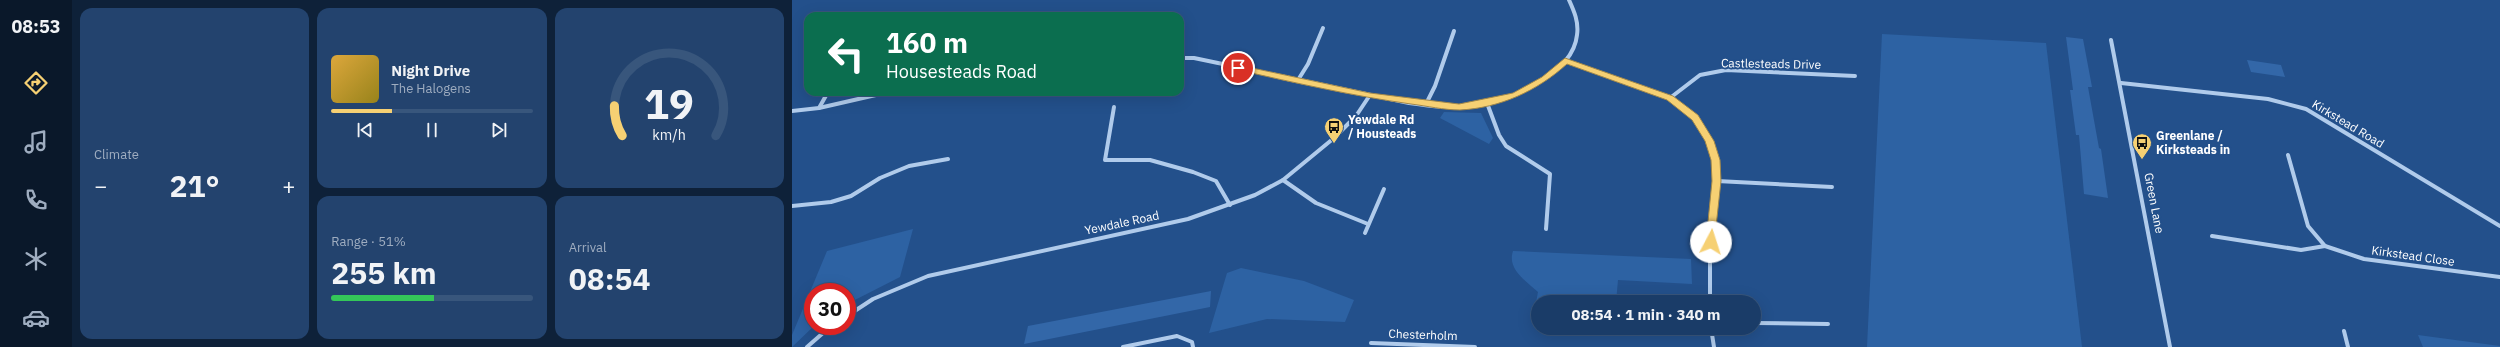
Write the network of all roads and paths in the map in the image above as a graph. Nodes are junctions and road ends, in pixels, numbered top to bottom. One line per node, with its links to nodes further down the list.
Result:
1 (1570, 0): 6 (street)
2 (1323, 28): 8 (street)
3 (1454, 31): 15 (street)
4 (2111, 40): 9 (street, Green Lane)
5 (1184, 58): 8 (street)
6 (1565, 61): 13 (street); 14 (street)
7 (1855, 76): 13 (street, Castlesteads Drive)
8 (1298, 80): 12 (street)
9 (2121, 83): 28 (street, Kirkstead Road); 47 (street, Green Lane)
10 (826, 96): 17 (street)
11 (872, 96): 17 (street)
12 (1370, 96): 15 (street); 21 (street, Yewdale Road)
13 (1670, 98): 22 (street)
14 (1487, 103): 15 (street); 29 (street)
15 (1426, 104)
16 (1114, 107): 25 (street)
17 (820, 108): 18 (street)
18 (792, 111)
19 (2288, 155): 32 (street)
20 (948, 160): 26 (street)
21 (1283, 180): 25 (street, Yewdale Road); 27 (street)
22 (1717, 181): 23 (street); 34 (street)
23 (1832, 188)
24 (1384, 189): 27 (street)
25 (1230, 205): 35 (street, Yewdale Road)
26 (792, 206)
27 (1368, 224): 30 (street)
28 (2500, 226)
29 (1546, 229)
30 (1365, 233)
31 (2212, 236): 32 (street, Kirkstead Close)
32 (2325, 246): 33 (street, Kirkstead Close)
33 (2500, 277)
34 (1710, 295)
35 (856, 310)
36 (1761, 323): 37 (street)
37 (1828, 324)
38 (2344, 331): 48 (street)
39 (821, 335): 42 (street)
40 (1712, 335): 46 (street)
41 (1371, 343): 45 (street, Chesterholm)
42 (807, 347)
43 (1123, 347): 44 (street)
44 (1193, 347)
45 (1475, 347)
46 (1714, 347)
47 (2170, 347)
48 (2348, 347)

